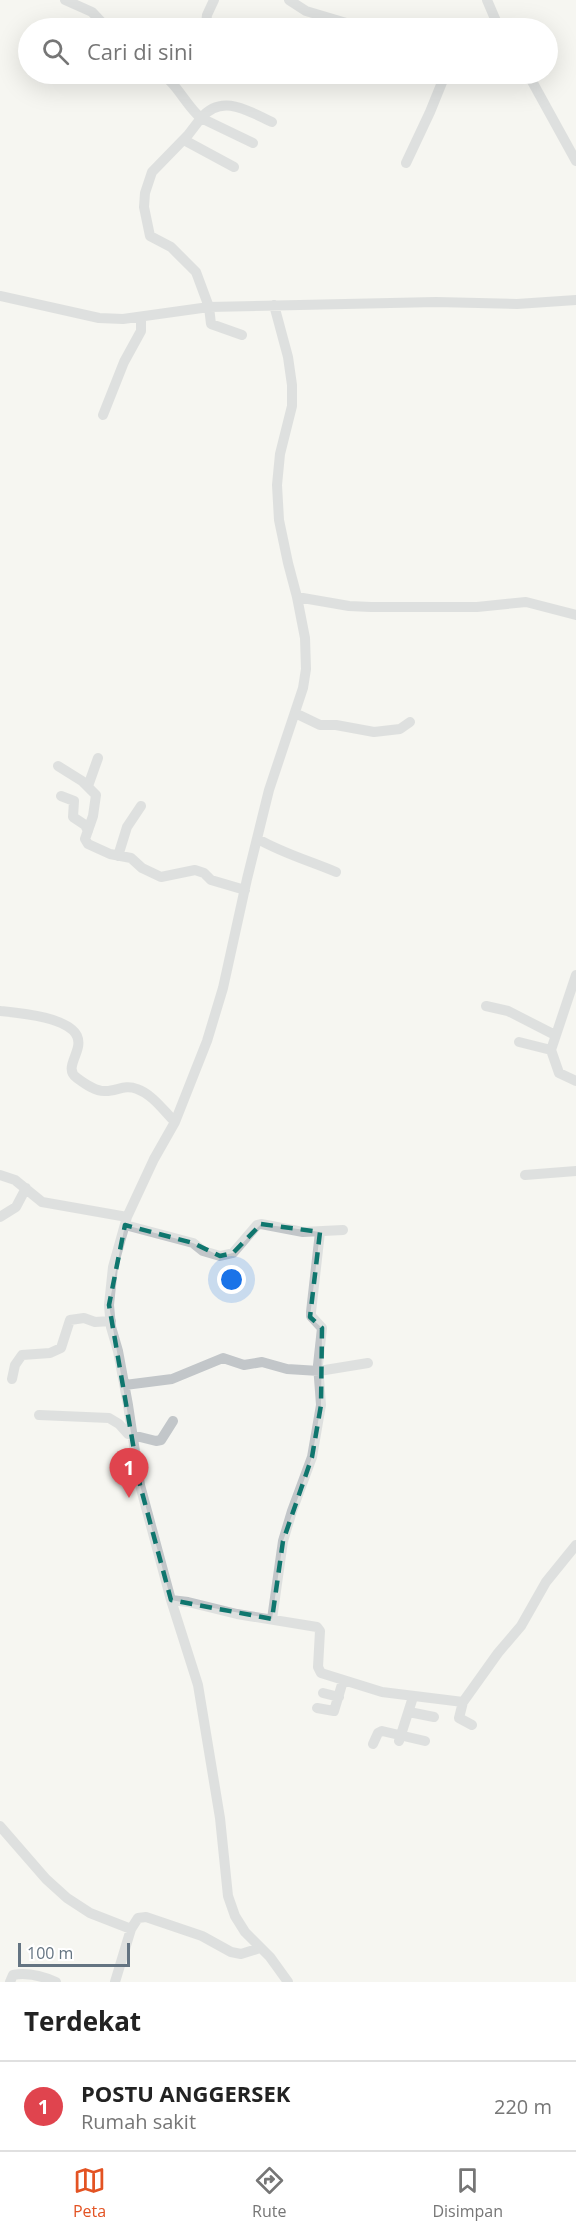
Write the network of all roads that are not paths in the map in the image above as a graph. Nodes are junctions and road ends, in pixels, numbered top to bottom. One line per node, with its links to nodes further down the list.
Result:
1 (65, 0): 5 (street)
2 (214, 0): 6 (street)
3 (289, 0): 7 (street)
4 (487, 0): 8 (street)
5 (98, 18)
6 (207, 18)
7 (329, 18)
8 (495, 18)
9 (172, 84): 12 (street)
10 (441, 84): 17 (street)
11 (534, 84): 16 (street)
12 (201, 118): 13 (street); 14 (street); 15 (street)
13 (272, 122)
14 (184, 140): 18 (street); 22 (street)
15 (253, 142)
16 (576, 161)
17 (406, 163)
18 (234, 167)
19 (0, 296): 23 (street)
20 (576, 300): 21 (street)
21 (274, 305): 22 (street); 26 (street)
22 (209, 307): 23 (street); 24 (street)
23 (141, 317): 25 (street)
24 (242, 335)
25 (103, 415)
26 (297, 597): 27 (street); 28 (street)
27 (576, 615)
28 (295, 713): 29 (street); 36 (street)
29 (410, 722)
30 (98, 758): 32 (street)
31 (57, 766): 32 (street)
32 (88, 786): 35 (street)
33 (61, 796): 35 (street)
34 (141, 806): 37 (street)
35 (88, 831): 37 (street)
36 (258, 839): 38 (street); 39 (street)
37 (118, 856): 39 (street)
38 (336, 872)
39 (244, 890): 47 (street)
40 (576, 975): 43 (street)
41 (486, 1006): 43 (street)
42 (0, 1011): 47 (street)
43 (555, 1035): 45 (street)
44 (519, 1042): 45 (street)
45 (551, 1050): 46 (street)
46 (576, 1081)
47 (176, 1122): 53 (street)
48 (576, 1171): 50 (street)
49 (0, 1175): 51 (street)
50 (525, 1175)
51 (26, 1188): 52 (street); 53 (street)
52 (0, 1217)
53 (126, 1221): 55 (street); 56 (street)
54 (343, 1230): 55 (street)
55 (320, 1232): 58 (street)
56 (111, 1321): 59 (street); 60 (street)
57 (368, 1363): 58 (street)
58 (319, 1371): 60 (street); 66 (street)
59 (12, 1379)
60 (125, 1385): 63 (street)
61 (39, 1416): 63 (street)
62 (173, 1421): 63 (street)
63 (134, 1436): 65 (street)
64 (576, 1545): 71 (street)
65 (171, 1600): 66 (street); 81 (street)
66 (272, 1618): 67 (street)
67 (343, 1681): 69 (street); 70 (street)
68 (323, 1693): 69 (street)
69 (339, 1696): 72 (street)
70 (413, 1697): 71 (street); 73 (street)
71 (463, 1701): 75 (street)
72 (317, 1708)
73 (409, 1712): 74 (street); 76 (street)
74 (434, 1717)
75 (471, 1725)
76 (400, 1739): 77 (street); 78 (street)
77 (425, 1741)
78 (372, 1744)
79 (0, 1826): 80 (street)
80 (131, 1929): 81 (street); 84 (street)
81 (260, 1948): 85 (street)
82 (10, 1982): 83 (street)
83 (56, 1982)
84 (115, 1982)
85 (288, 1982)

